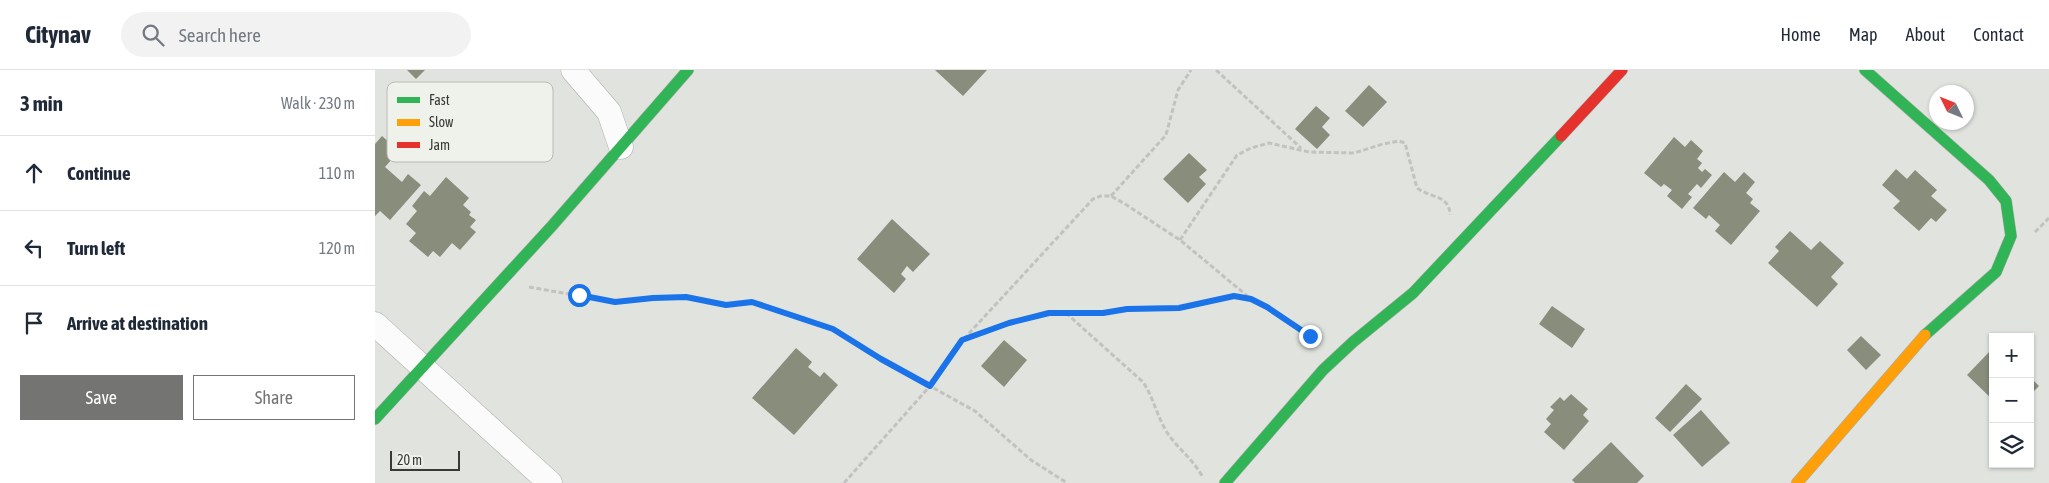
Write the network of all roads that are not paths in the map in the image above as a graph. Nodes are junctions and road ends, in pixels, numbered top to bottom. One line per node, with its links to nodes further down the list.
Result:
1 (573, 70): 5 (street)
2 (688, 70): 5 (street)
3 (1622, 70): 10 (street)
4 (1865, 70): 11 (street)
5 (621, 147): 7 (street)
6 (375, 324): 7 (street)
7 (422, 366): 8 (street); 9 (street)
8 (375, 419)
9 (550, 483)
10 (1225, 483)
11 (1797, 483)

